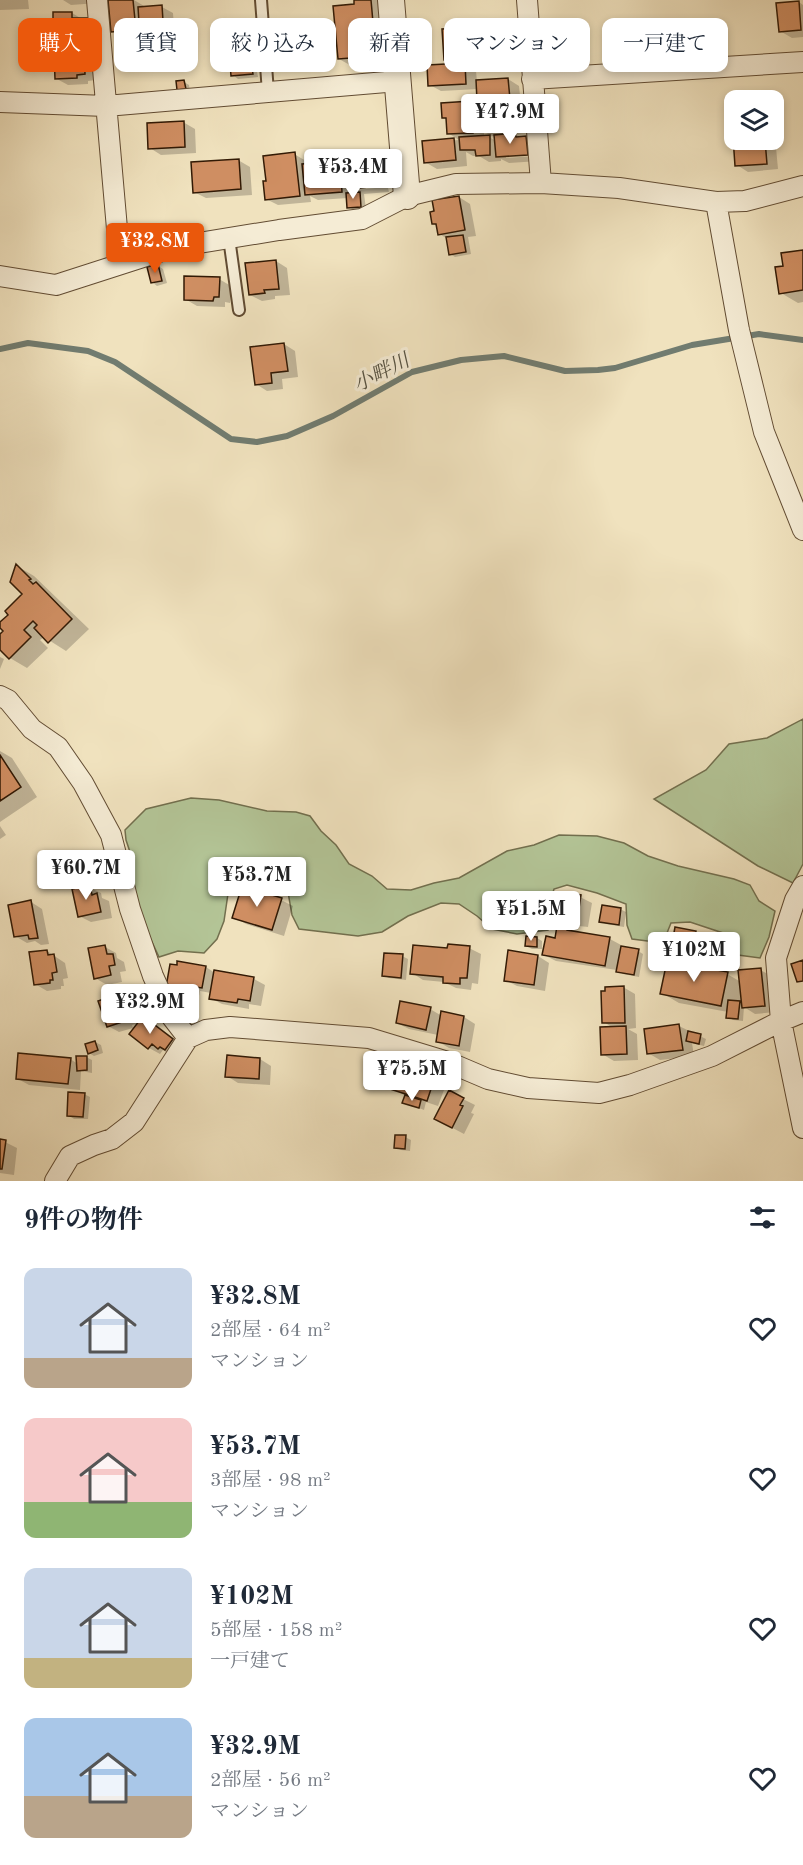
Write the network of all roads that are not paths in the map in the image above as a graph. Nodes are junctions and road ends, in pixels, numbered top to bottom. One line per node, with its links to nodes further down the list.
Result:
1 (97, 0): 10 (street)
2 (261, 0): 8 (lane)
3 (391, 0): 7 (street)
4 (527, 0): 6 (street)
5 (803, 62): 6 (street)
6 (532, 79): 11 (street)
7 (398, 81): 8 (street); 13 (street)
8 (268, 92): 10 (street)
9 (0, 102): 10 (street)
10 (106, 105): 16 (street)
11 (541, 183): 13 (street); 14 (street)
12 (803, 186): 14 (street)
13 (407, 196): 15 (street)
14 (716, 202): 19 (street)
15 (229, 238): 16 (street); 18 (lane)
16 (120, 263): 17 (street)
17 (0, 276)
18 (239, 310)
19 (803, 530)
20 (0, 696): 24 (street)
21 (803, 886): 23 (street)
22 (803, 1012): 23 (street)
23 (781, 1021): 24 (street); 25 (street)
24 (188, 1038): 26 (street)
25 (803, 1128)
26 (55, 1181)

